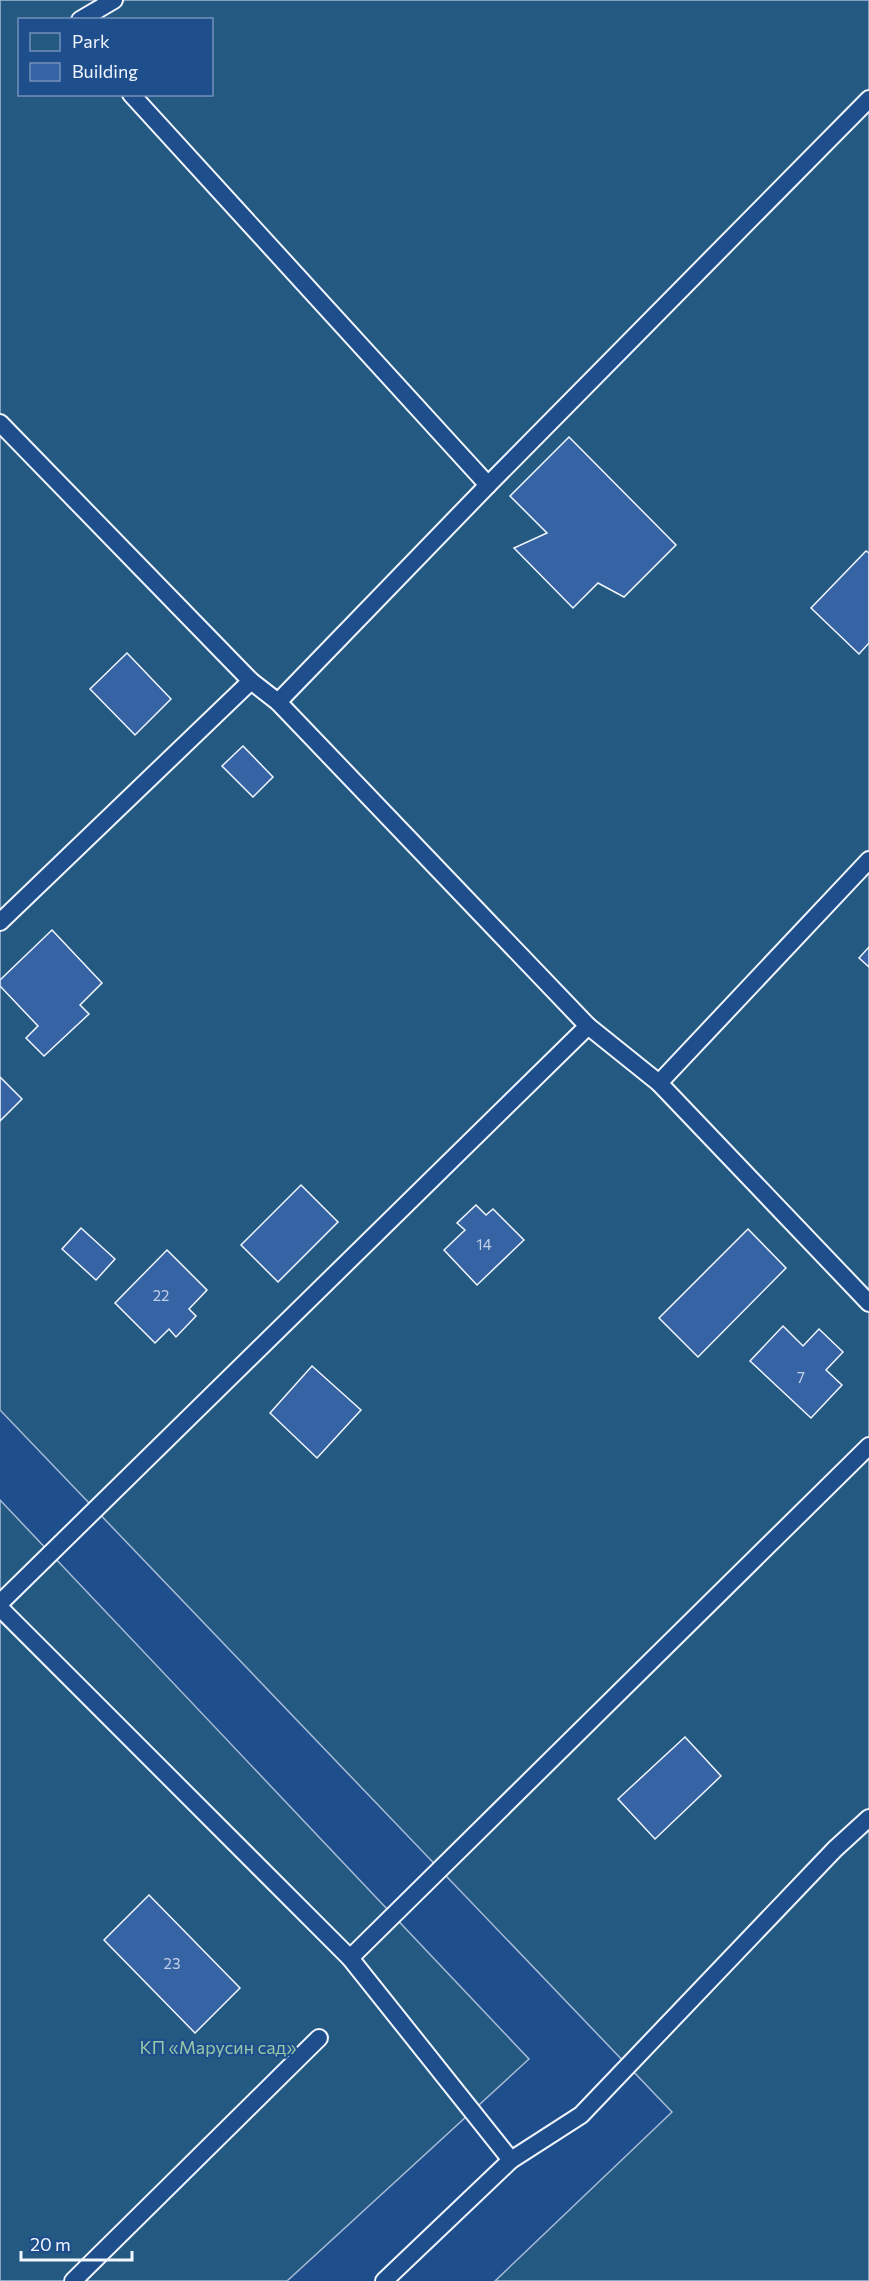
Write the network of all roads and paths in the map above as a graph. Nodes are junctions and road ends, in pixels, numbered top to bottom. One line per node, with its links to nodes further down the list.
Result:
1 (114, 0): 2 (lane)
2 (83, 18)
3 (133, 96): 6 (lane)
4 (869, 99): 6 (lane)
5 (0, 423): 7 (lane)
6 (488, 485): 8 (lane)
7 (251, 681): 8 (lane); 10 (lane)
8 (278, 702): 11 (lane)
9 (869, 860): 12 (lane)
10 (0, 922)
11 (588, 1026): 12 (lane); 15 (lane)
12 (659, 1083): 13 (lane)
13 (869, 1303)
14 (869, 1446): 18 (lane)
15 (0, 1603)
16 (0, 1608): 18 (lane)
17 (869, 1818): 20 (lane)
18 (350, 1958): 20 (lane)
19 (319, 2038): 21 (lane)
20 (511, 2160): 22 (lane)
21 (73, 2281)
22 (384, 2281)

